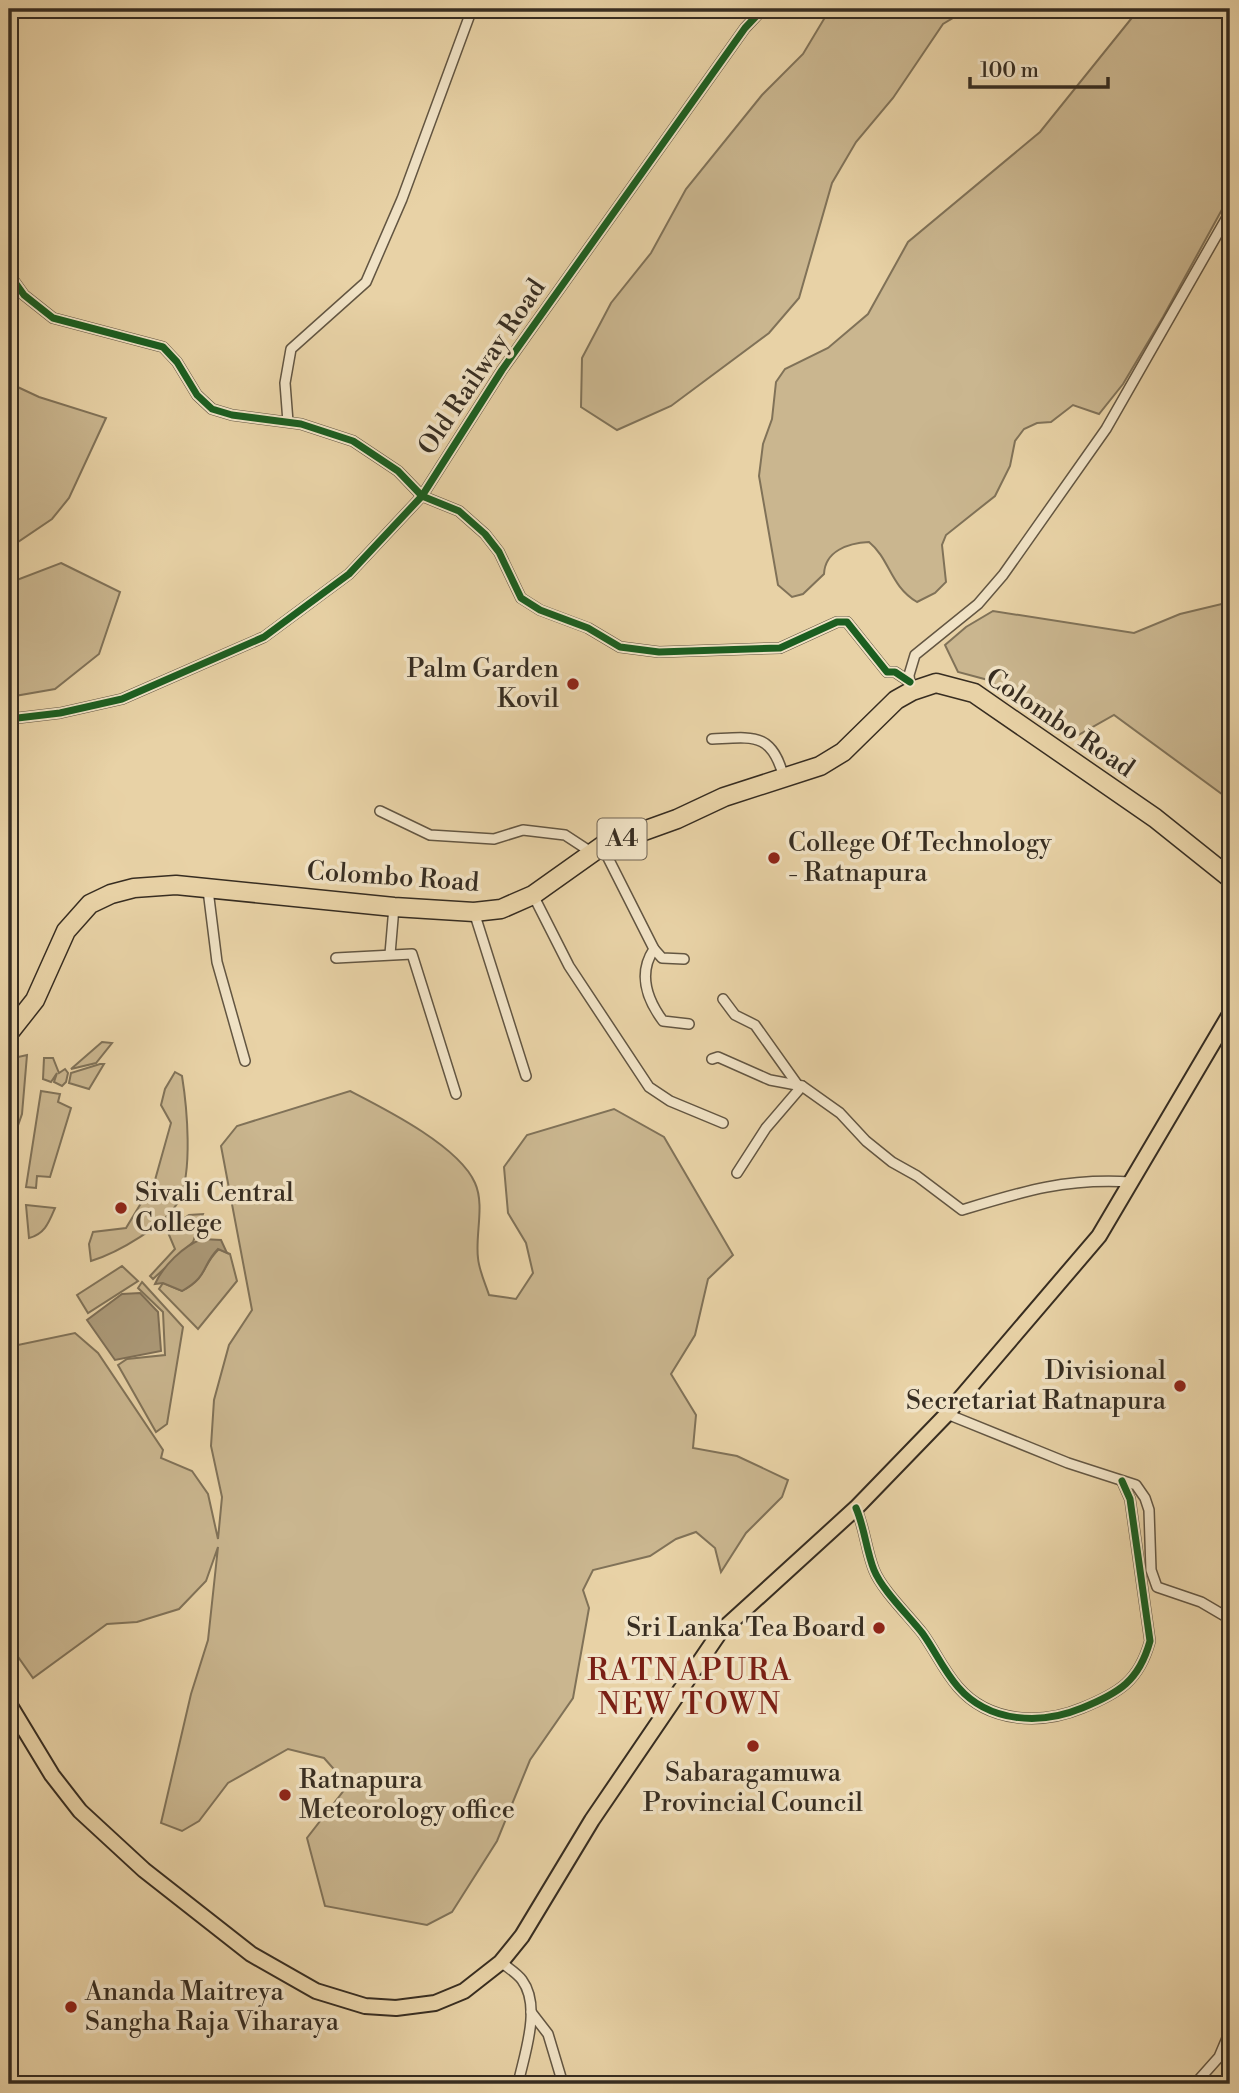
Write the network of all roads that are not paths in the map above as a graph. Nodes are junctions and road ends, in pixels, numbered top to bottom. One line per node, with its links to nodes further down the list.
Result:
1 (472, 9): 5 (street)
2 (764, 9): 6 (street, Old Railway Road)
3 (1230, 212): 7 (street)
4 (9, 274): 5 (street)
5 (288, 422): 6 (street)
6 (422, 496): 7 (street); 8 (street, Old Railway Road)
7 (911, 687): 10 (highway, Colombo Road / A4); 13 (highway, Colombo Road / A4)
8 (9, 719)
9 (712, 739): 10 (street)
10 (784, 778): 12 (highway, Colombo Road / A4)
11 (380, 811): 12 (street)
12 (596, 849): 15 (highway, Colombo Road / A4); 18 (street)
13 (1230, 878)
14 (208, 890): 16 (highway, Colombo Road / A4); 25 (highway, Colombo Road / A4); 27 (street)
15 (533, 895): 17 (highway, Colombo Road / A4); 31 (street)
16 (394, 907): 17 (highway, Colombo Road / A4); 19 (street)
17 (474, 912): 28 (street)
18 (654, 949): 21 (street); 24 (street)
19 (390, 954): 20 (street); 30 (street)
20 (336, 958)
21 (684, 959)
22 (723, 999): 29 (street)
23 (1230, 1014): 33 (main road)
24 (689, 1024)
25 (9, 1033)
26 (712, 1059): 29 (street)
27 (245, 1060)
28 (526, 1076)
29 (800, 1085): 32 (street); 33 (street)
30 (456, 1094)
31 (723, 1123)
32 (737, 1173)
33 (1131, 1182): 34 (main road)
34 (947, 1414): 35 (street); 36 (main road)
35 (1122, 1481): 36 (street); 37 (street)
36 (856, 1508): 40 (main road)
37 (1230, 1619)
38 (9, 1704): 39 (main road)
39 (13, 1722): 40 (main road)
40 (501, 1962): 41 (street)
41 (531, 2012): 43 (street); 44 (street)
42 (1230, 2032): 45 (street)
43 (518, 2084)
44 (563, 2084)
45 (1195, 2084)

